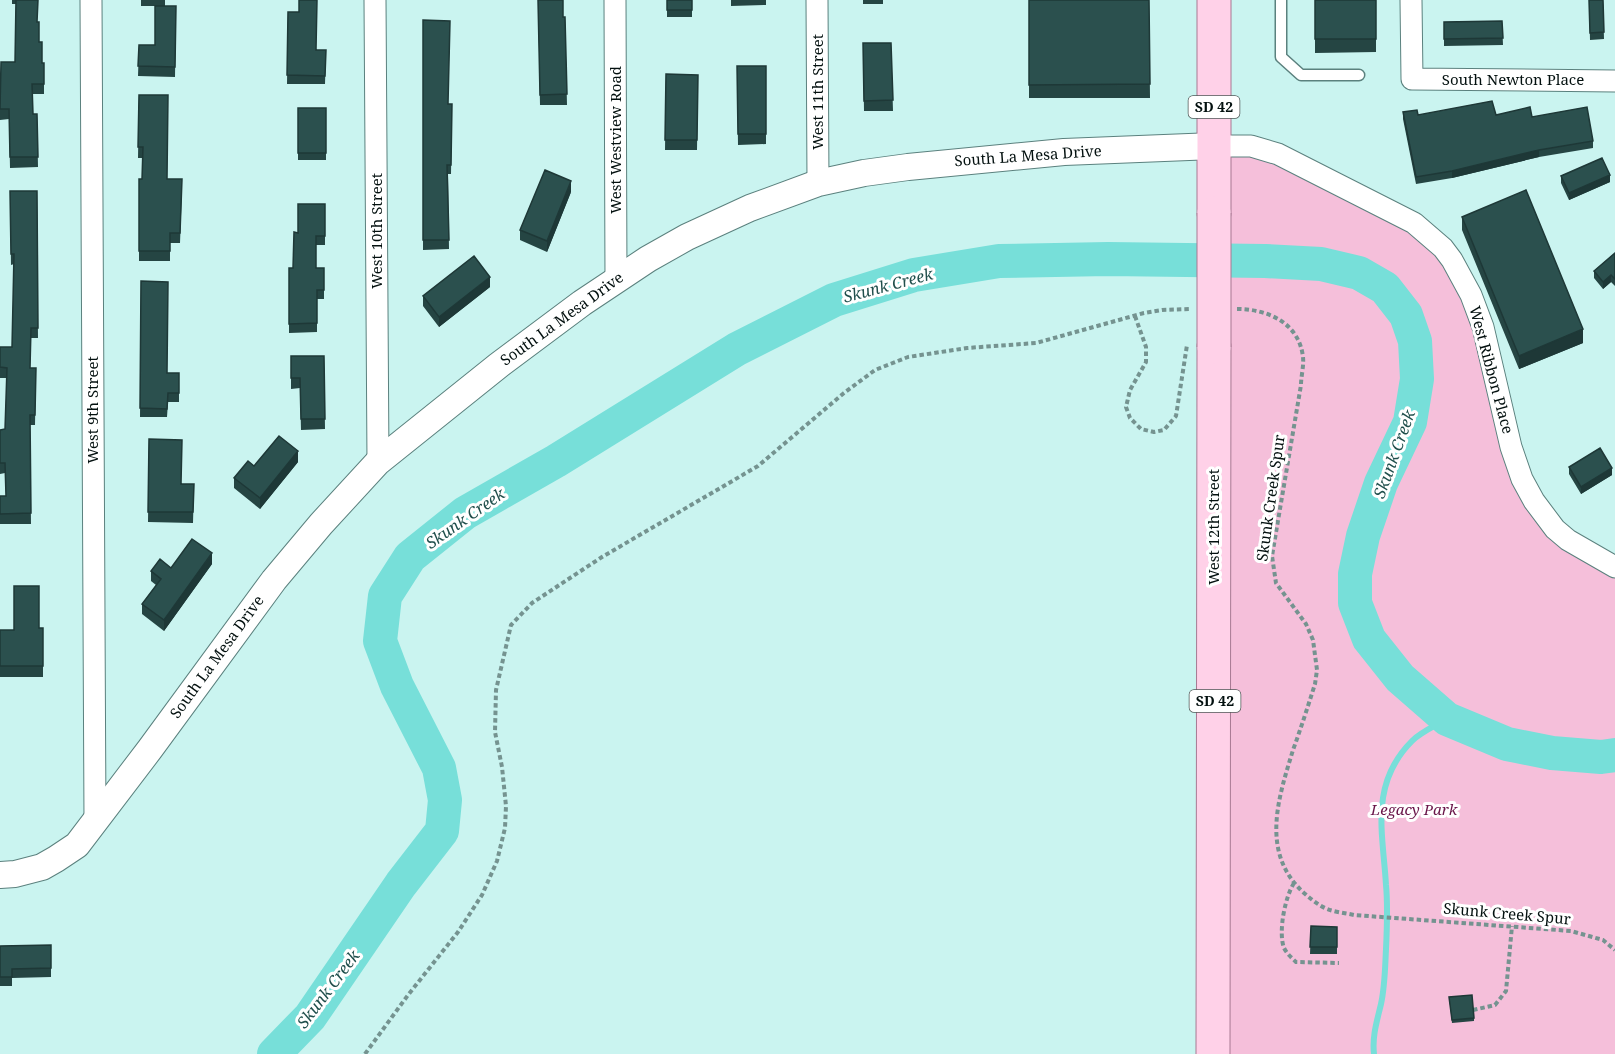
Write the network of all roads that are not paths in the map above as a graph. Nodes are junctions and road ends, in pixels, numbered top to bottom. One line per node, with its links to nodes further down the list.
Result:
1 (91, 0): 15 (street, West 9th Street)
2 (375, 0): 13 (street, West 10th Street)
3 (615, 0): 12 (street, West Westview Road)
4 (817, 0): 11 (street, West 11th Street)
5 (1214, 0): 10 (main road, West 12th Street / SD 42)
6 (1281, 0): 8 (lane)
7 (1411, 0): 9 (street, South Newton Place)
8 (1359, 75)
9 (1615, 82)
10 (1214, 146): 11 (street, South La Mesa Drive); 14 (street, West Ribbon Place); 17 (main road, West 12th Street / SD 42, bridge)
11 (818, 183): 12 (street, South La Mesa Drive)
12 (616, 279): 13 (street, South La Mesa Drive)
13 (378, 462): 15 (street, South La Mesa Drive)
14 (1615, 567)
15 (95, 821): 16 (street, South La Mesa Drive)
16 (0, 875)
17 (1213, 1054)

